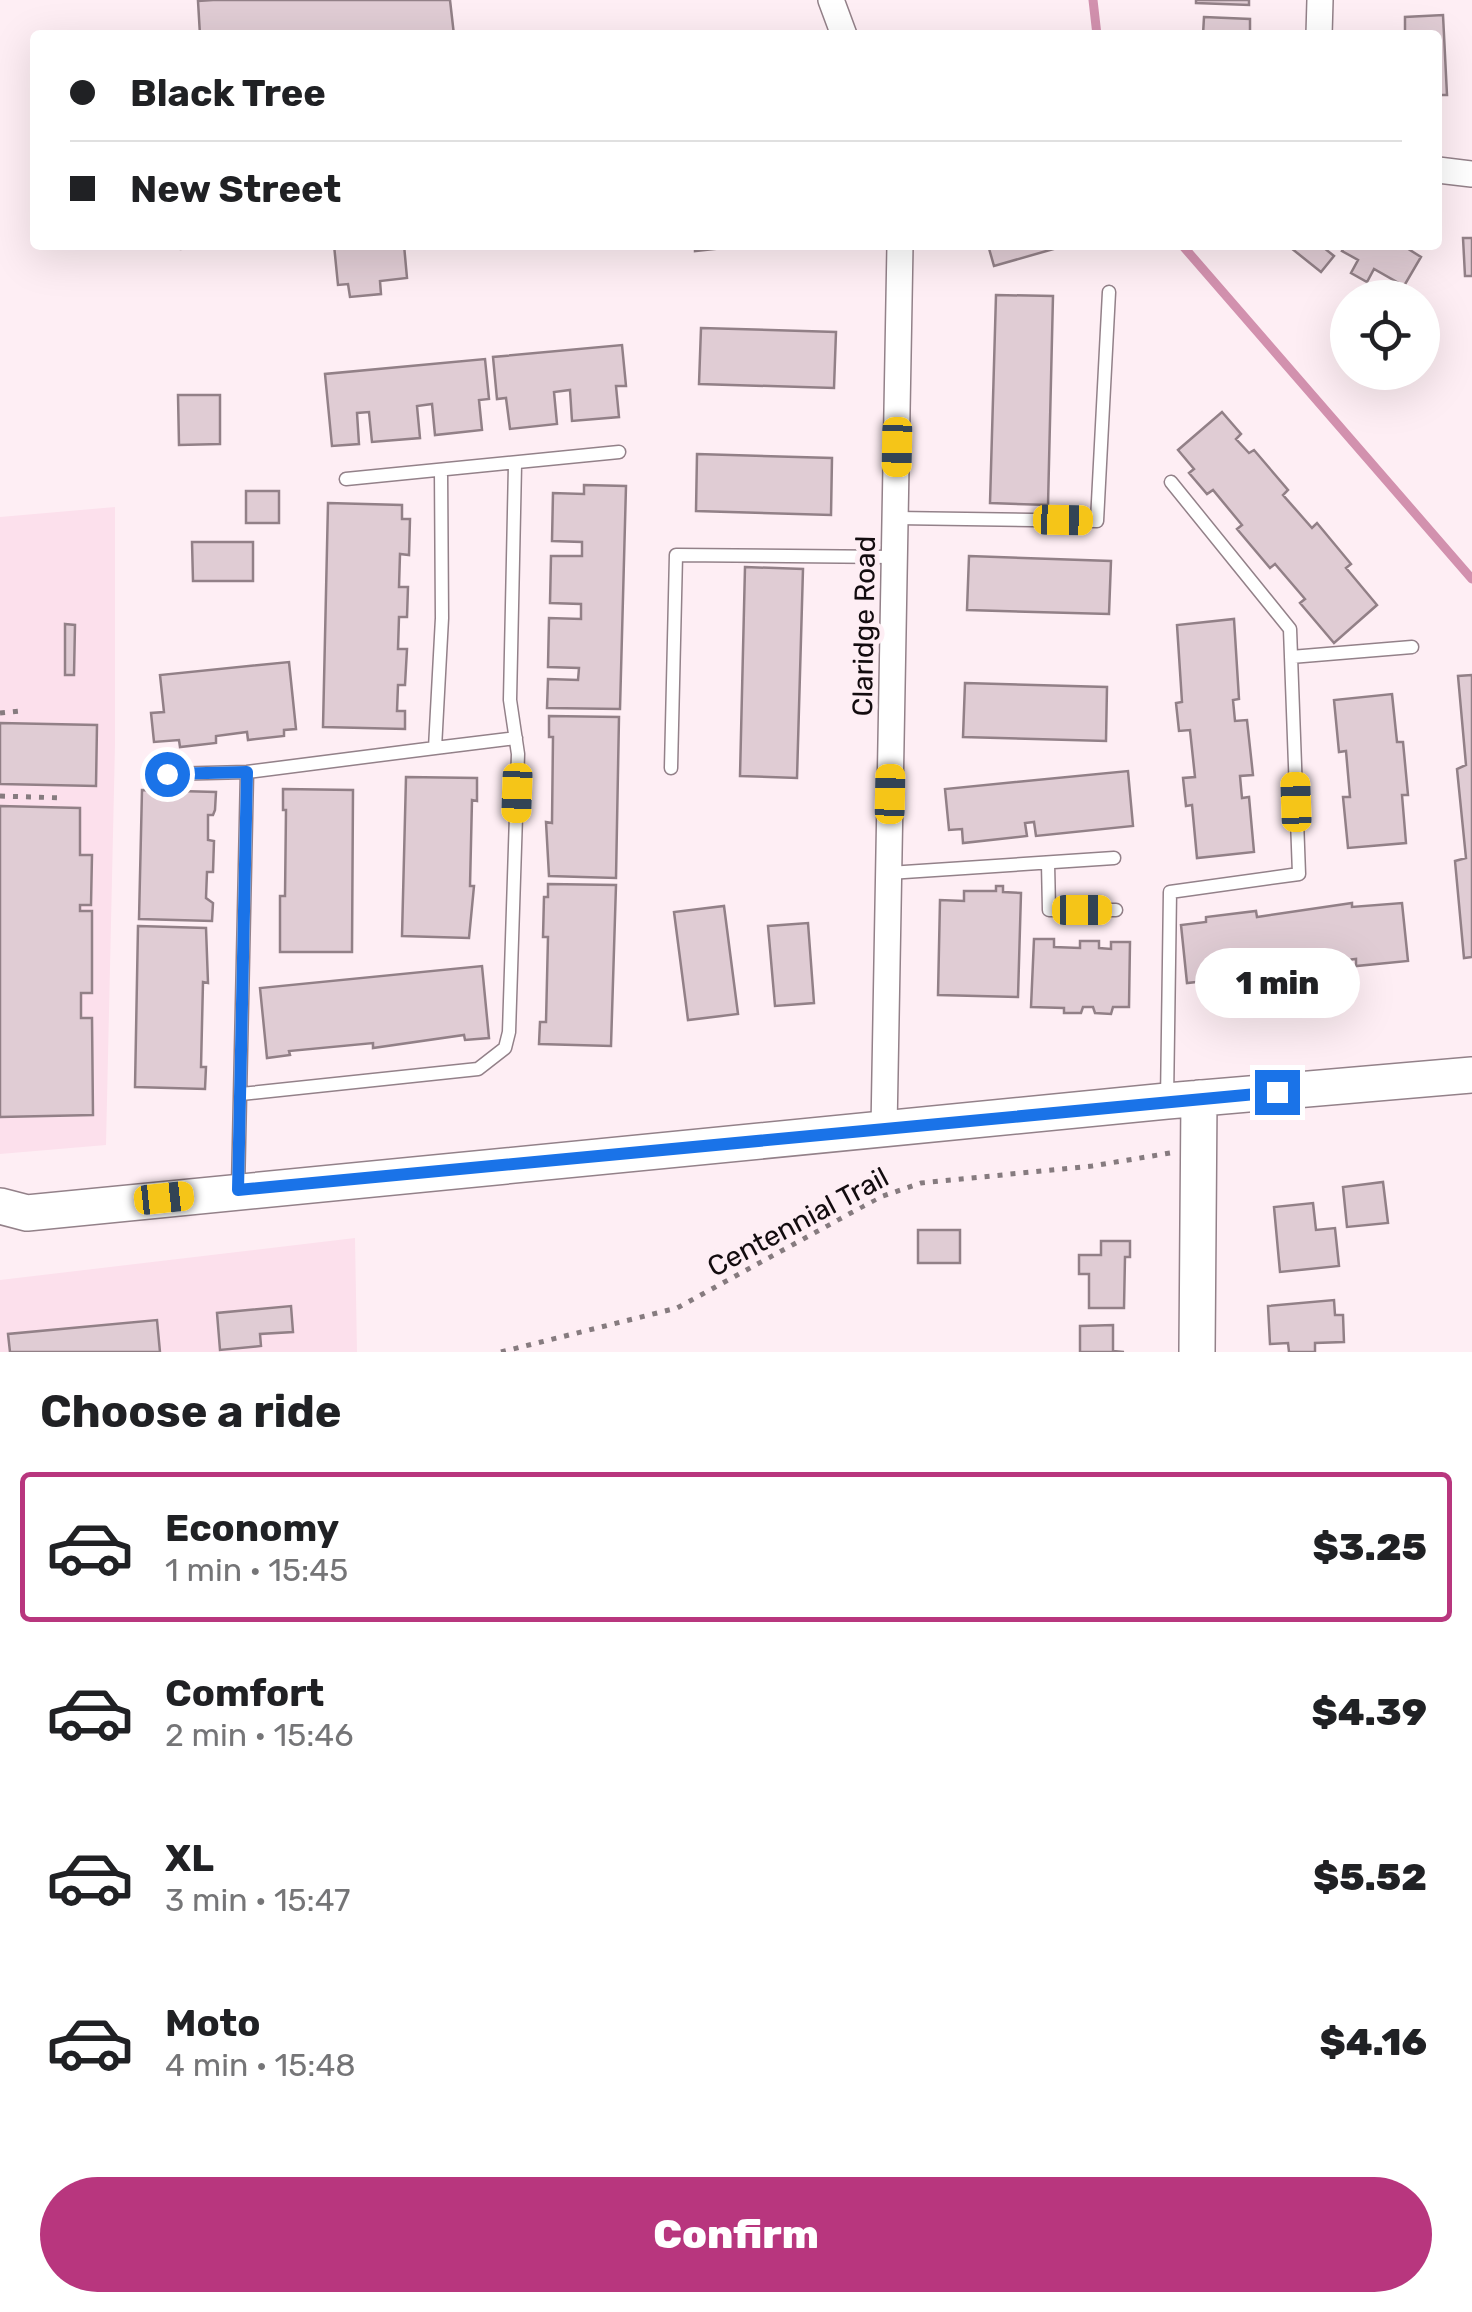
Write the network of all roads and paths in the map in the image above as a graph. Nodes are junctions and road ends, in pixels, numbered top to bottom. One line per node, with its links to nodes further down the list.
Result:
1 (831, 0): 3 (street)
2 (1320, 0): 4 (street)
3 (842, 30)
4 (1319, 30)
5 (1442, 170): 6 (street)
6 (1472, 174)
7 (900, 250): 14 (street, Claridge Road)
8 (1109, 292): 14 (lane)
9 (619, 452): 10 (lane)
10 (515, 465): 11 (lane); 20 (lane)
11 (441, 470): 12 (lane); 21 (lane)
12 (346, 479)
13 (1171, 482): 17 (lane)
14 (896, 518): 15 (street, Claridge Road)
15 (895, 557): 22 (lane); 29 (street, Claridge Road)
16 (1412, 647): 17 (lane)
17 (1291, 657): 33 (lane)
18 (20, 710): 19 (path)
19 (0, 713)
20 (516, 738): 21 (lane); 32 (lane)
21 (435, 748): 23 (lane)
22 (671, 768)
23 (247, 772): 24 (lane); 32 (lane)
24 (167, 774)
25 (0, 796): 26 (path)
26 (64, 798)
27 (1114, 858): 28 (lane)
28 (1048, 862): 29 (lane); 30 (lane)
29 (889, 873): 34 (street, Claridge Road)
30 (1116, 910)
31 (1472, 1075): 33 (main road)
32 (241, 1094): 36 (lane)
33 (1183, 1100): 34 (main road); 39 (main road)
34 (884, 1129): 36 (main road)
35 (1180, 1150): 38 (path, Centennial Trail)
36 (238, 1190): 37 (main road)
37 (9, 1215)
38 (501, 1352)
39 (1197, 1352)

